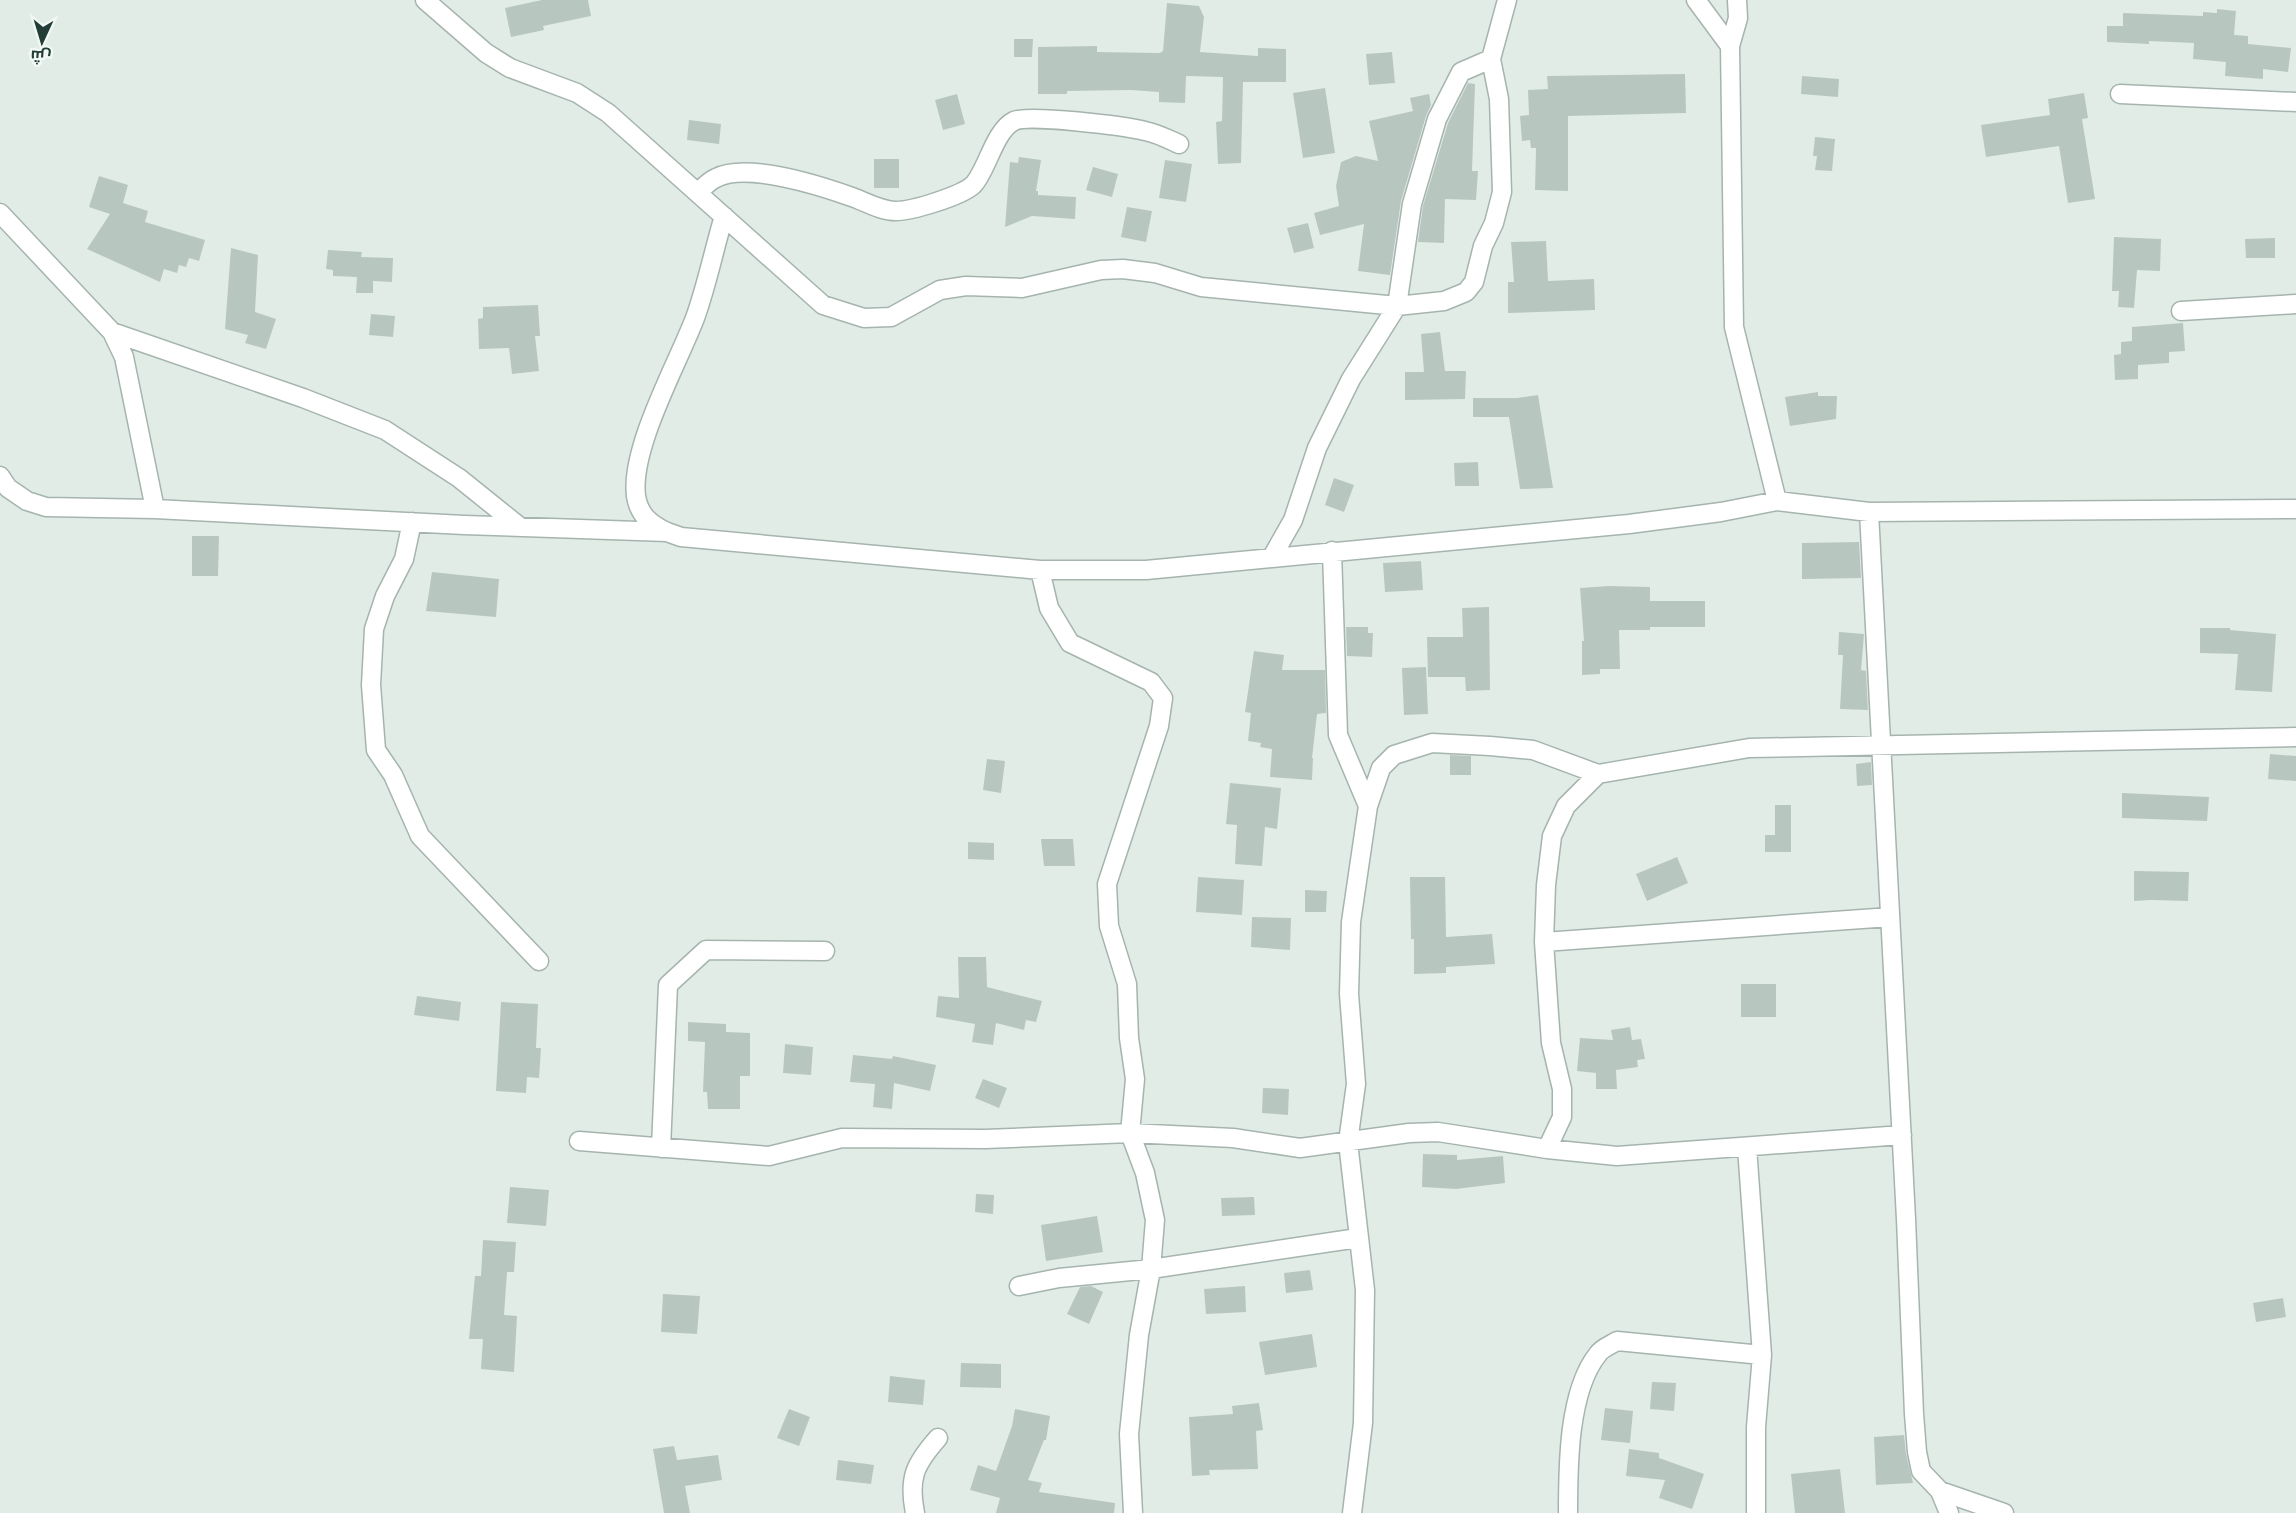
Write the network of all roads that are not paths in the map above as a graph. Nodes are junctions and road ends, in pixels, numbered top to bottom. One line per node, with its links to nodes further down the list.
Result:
1 (425, 0): 10 (street)
2 (1507, 0): 6 (street)
3 (1696, 0): 5 (street)
4 (1737, 0): 5 (street)
5 (1730, 46): 18 (street)
6 (1491, 59): 14 (street); 14 (street)
7 (2120, 94): 8 (street)
8 (2296, 102)
9 (1179, 144): 10 (street)
10 (698, 192): 12 (street)
11 (0, 213): 16 (street)
12 (724, 216): 14 (street); 24 (street)
13 (2296, 304): 15 (street)
14 (1397, 306): 26 (street)
15 (2181, 311)
16 (112, 332): 19 (street); 23 (street)
17 (3, 485): 19 (street)
18 (1777, 501): 21 (street); 25 (street)
19 (155, 509): 22 (street)
20 (2296, 509): 21 (street)
21 (1869, 512): 29 (street)
22 (412, 522): 23 (street); 35 (street)
23 (520, 527): 24 (street)
24 (667, 532): 27 (street)
25 (1332, 551): 26 (street); 31 (street)
26 (1272, 557): 27 (street)
27 (1040, 570): 36 (street)
28 (2296, 737): 29 (street)
29 (1881, 746): 30 (street); 32 (street)
30 (1598, 774): 31 (street); 33 (street)
31 (1368, 806): 39 (street)
32 (1890, 917): 33 (street); 37 (street)
33 (1544, 942): 42 (street)
34 (825, 951): 41 (street)
35 (539, 961)
36 (1130, 1133): 39 (street); 41 (street); 44 (street)
37 (1902, 1135): 40 (street); 48 (street)
38 (579, 1142): 41 (street)
39 (1348, 1143): 42 (street); 43 (street)
40 (1747, 1147): 42 (street); 46 (street)
41 (661, 1148)
42 (1547, 1149)
43 (1358, 1239): 44 (street); 51 (street)
44 (1151, 1269): 45 (street); 50 (street)
45 (1019, 1286)
46 (1762, 1355): 52 (street); 53 (street)
47 (938, 1438): 49 (street)
48 (1940, 1491): 54 (street); 55 (street)
49 (915, 1513)
50 (1133, 1513)
51 (1352, 1513)
52 (1568, 1513)
53 (1756, 1513)
54 (1949, 1513)
55 (2004, 1513)

